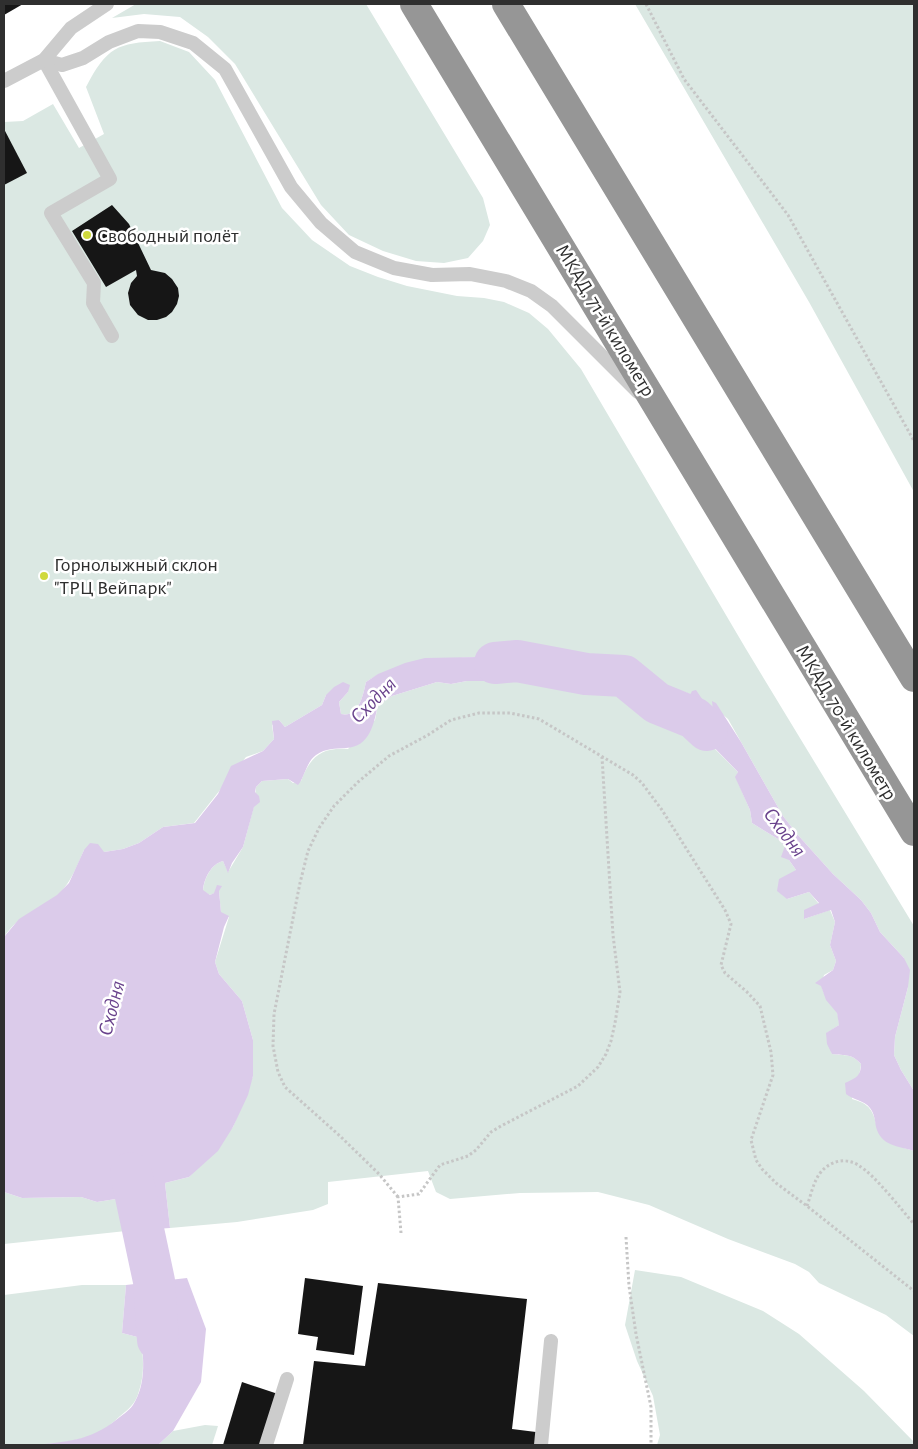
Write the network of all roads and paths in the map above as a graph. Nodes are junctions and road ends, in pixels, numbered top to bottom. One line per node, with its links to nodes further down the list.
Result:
1 (107, 4): 5 (lane)
2 (414, 4): 8 (highway, МКАД, 71-й километр)
3 (506, 4): 11 (highway)
4 (646, 4): 9 (path)
5 (44, 60): 6 (lane); 7 (lane); 8 (lane)
6 (4, 81)
7 (112, 336)
8 (666, 420): 10 (highway, МКАД, 71-й километр)
9 (914, 441)
10 (796, 638): 13 (highway, МКАД, 70-й километр)
11 (914, 678)
12 (602, 757): 14 (path); 14 (path); 15 (path)
13 (914, 832)
14 (398, 1197): 17 (path)
15 (807, 1206): 16 (path); 19 (path)
16 (914, 1224)
17 (401, 1232)
18 (626, 1237): 24 (path)
19 (914, 1291)
20 (551, 1341): 23 (lane)
21 (287, 1379): 22 (lane)
22 (266, 1445)
23 (540, 1445)
24 (651, 1445)

